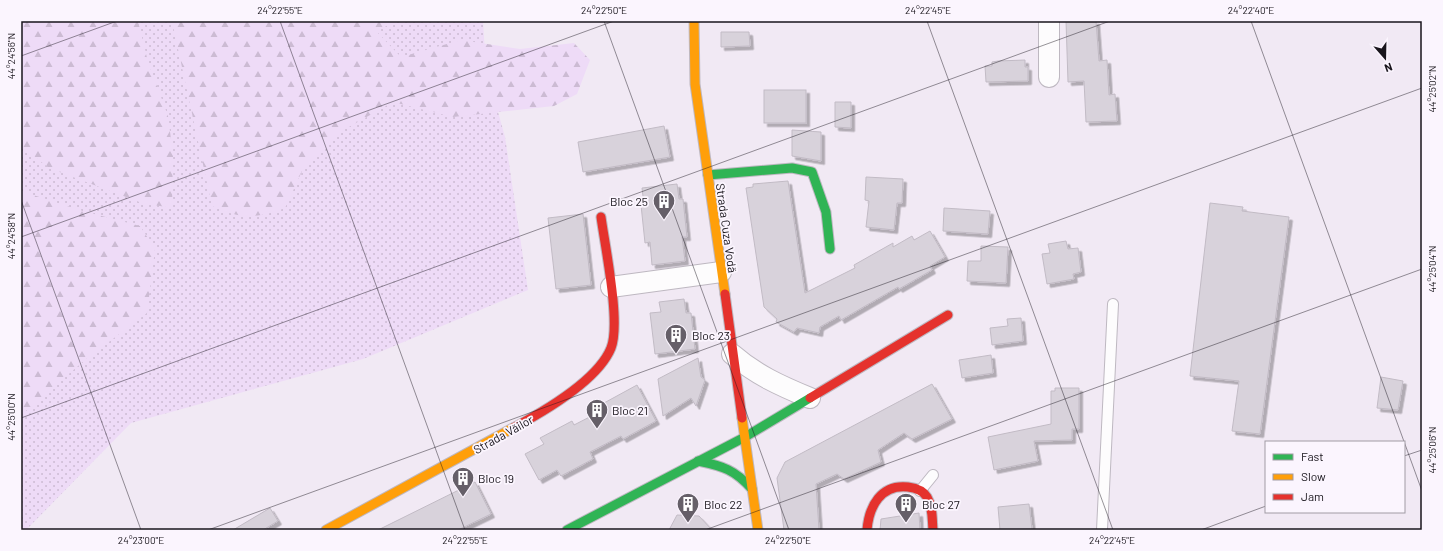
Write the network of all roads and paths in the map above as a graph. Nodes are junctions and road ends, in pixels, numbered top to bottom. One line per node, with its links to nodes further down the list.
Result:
1 (694, 21): 4 (street, Strada Cuza Vodă)
2 (1049, 21): 3 (street)
3 (1049, 77)
4 (708, 175): 6 (street); 7 (street, Strada Cuza Vodă)
5 (601, 217): 8 (street, Strada Văilor)
6 (830, 249)
7 (721, 272): 8 (street); 11 (street, Strada Cuza Vodă)
8 (611, 287): 18 (street, Strada Văilor)
9 (1113, 304): 23 (lane)
10 (948, 315): 12 (street)
11 (732, 354): 12 (street); 13 (street, Strada Cuza Vodă)
12 (810, 398): 13 (street)
13 (745, 437): 14 (street); 16 (street, Strada Cuza Vodă)
14 (698, 461): 16 (street); 19 (street)
15 (933, 475): 17 (lane)
16 (752, 489): 20 (street, Strada Cuza Vodă)
17 (920, 491): 21 (street); 22 (street)
18 (326, 530)
19 (567, 530)
20 (758, 530)
21 (867, 530)
22 (933, 530)
23 (1102, 530)

